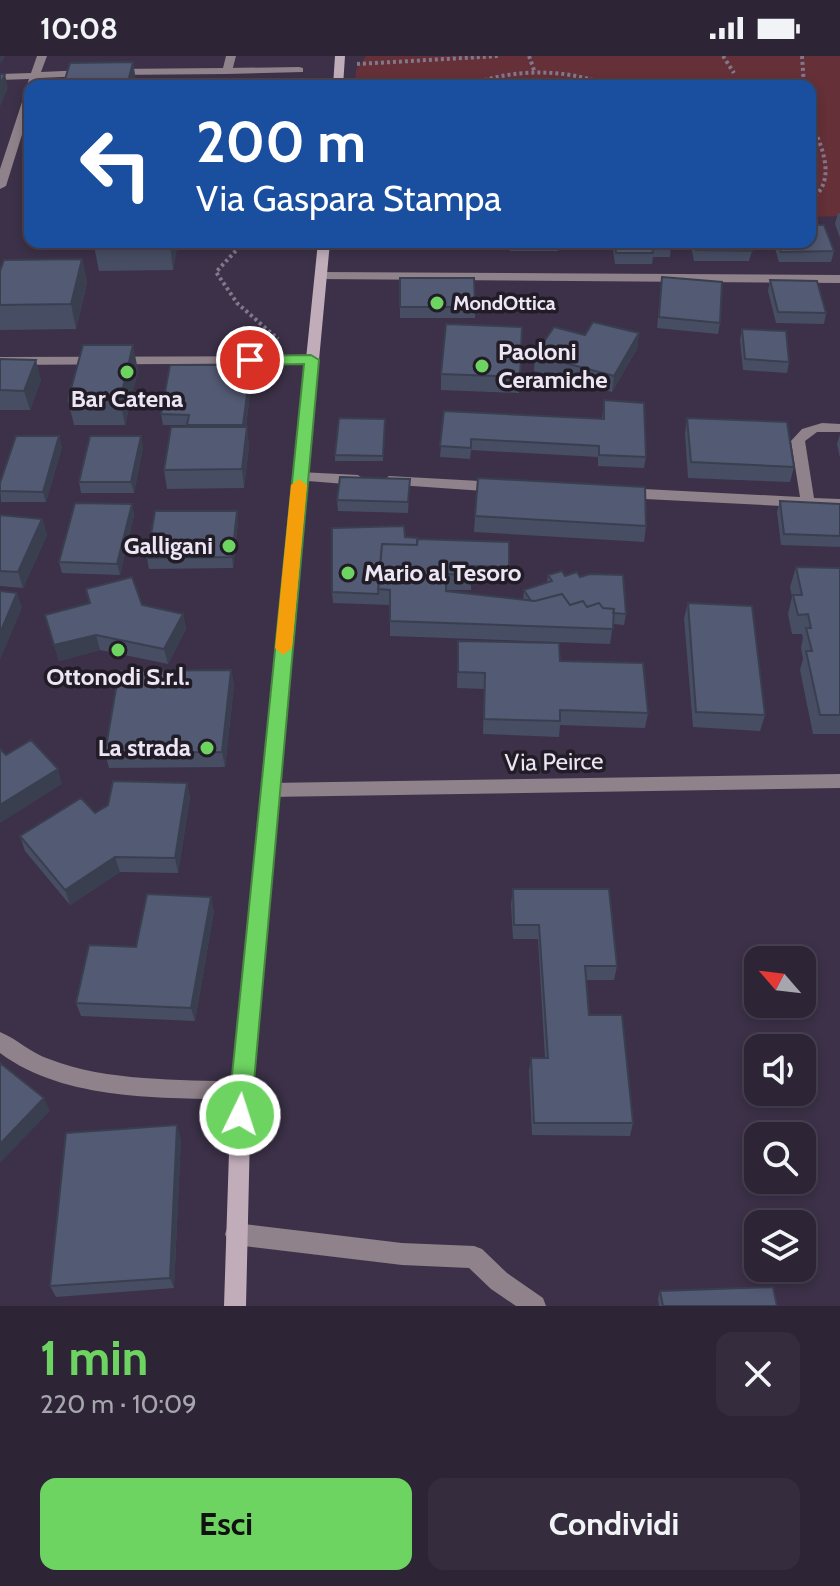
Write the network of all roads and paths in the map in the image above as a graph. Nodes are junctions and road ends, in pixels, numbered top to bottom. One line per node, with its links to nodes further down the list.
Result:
1 (42, 56): 15 (street)
2 (231, 56): 10 (street)
3 (340, 56): 17 (main road)
4 (499, 56): 8 (path)
5 (529, 56): 11 (path)
6 (723, 56): 12 (path)
7 (802, 56): 20 (path)
8 (356, 64)
9 (299, 70): 10 (street)
10 (227, 71): 16 (street)
11 (535, 73): 18 (path); 19 (path)
12 (734, 73)
13 (0, 77): 14 (street)
14 (25, 80)
15 (33, 80)
16 (52, 80)
17 (338, 80)
18 (489, 80)
19 (592, 80)
20 (804, 80)
21 (24, 112): 23 (street)
22 (816, 134): 24 (path)
23 (0, 186)
24 (816, 196)
25 (238, 248): 29 (path)
26 (323, 248): 27 (main road)
27 (321, 276): 28 (street); 30 (main road)
28 (840, 279)
29 (281, 360): 30 (street); 31 (street)
30 (311, 360): 33 (main road)
31 (0, 361)
32 (840, 428): 36 (street)
33 (300, 477): 34 (street); 39 (main road)
34 (511, 487)
35 (605, 492): 36 (street)
36 (808, 503): 37 (street)
37 (840, 504)
38 (840, 781): 39 (street, Via Peirce)
39 (269, 790): 41 (main road)
40 (0, 1041): 41 (street)
41 (241, 1091): 42 (main road)
42 (236, 1234): 43 (main road); 44 (street)
43 (235, 1306)
44 (535, 1306)

